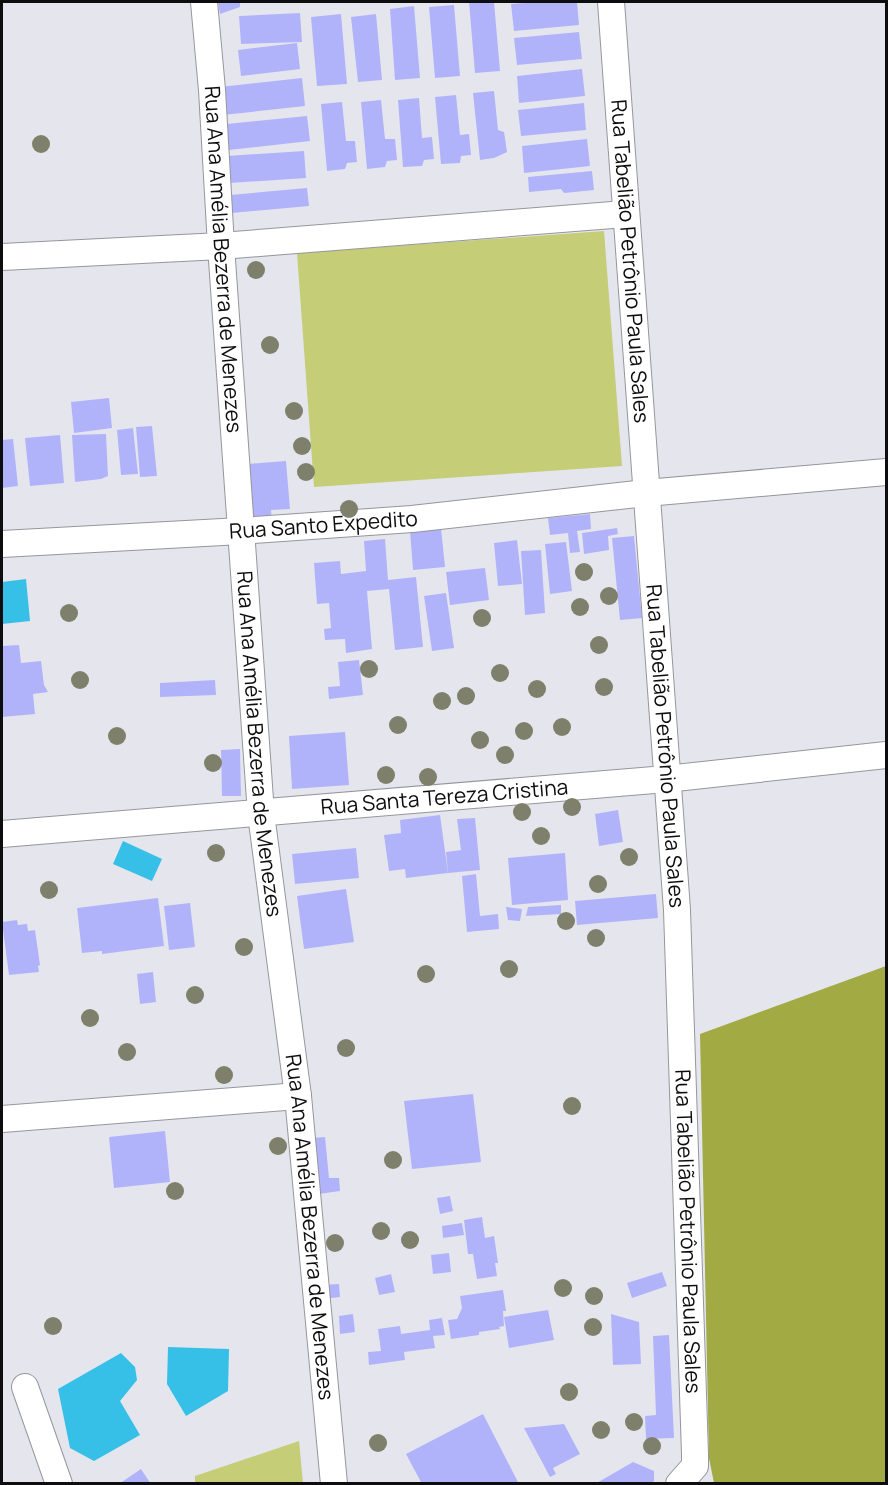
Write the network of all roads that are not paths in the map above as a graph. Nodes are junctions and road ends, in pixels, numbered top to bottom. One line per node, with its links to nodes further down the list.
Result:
1 (204, 2): 4 (street, Rua Ana Amélia Bezerra de Menezes)
2 (611, 2): 3 (street, Rua Tabelião Petrônio Paula Sales)
3 (625, 214): 4 (street); 7 (street, Rua Tabelião Petrônio Paula Sales)
4 (221, 246): 5 (street); 8 (street, Rua Ana Amélia Bezerra de Menezes)
5 (2, 257)
6 (886, 472): 7 (street, Rua Santo Expedito)
7 (646, 493): 8 (street, Rua Santo Expedito); 11 (street, Rua Tabelião Petrônio Paula Sales)
8 (242, 531): 9 (street, Rua Santo Expedito); 12 (street, Rua Ana Amélia Bezerra de Menezes)
9 (2, 544)
10 (886, 755): 11 (street, Rua Santa Tereza Cristina)
11 (666, 779): 12 (street, Rua Santa Tereza Cristina); 19 (street, Rua Tabelião Petrônio Paula Sales)
12 (261, 814): 13 (street, Rua Santa Tereza Cristina); 14 (street, Rua Ana Amélia Bezerra de Menezes)
13 (2, 834)
14 (298, 1096): 15 (street); 18 (street, Rua Ana Amélia Bezerra de Menezes)
15 (2, 1119)
16 (25, 1387): 17 (street)
17 (59, 1484)
18 (334, 1484)
19 (680, 1484)

